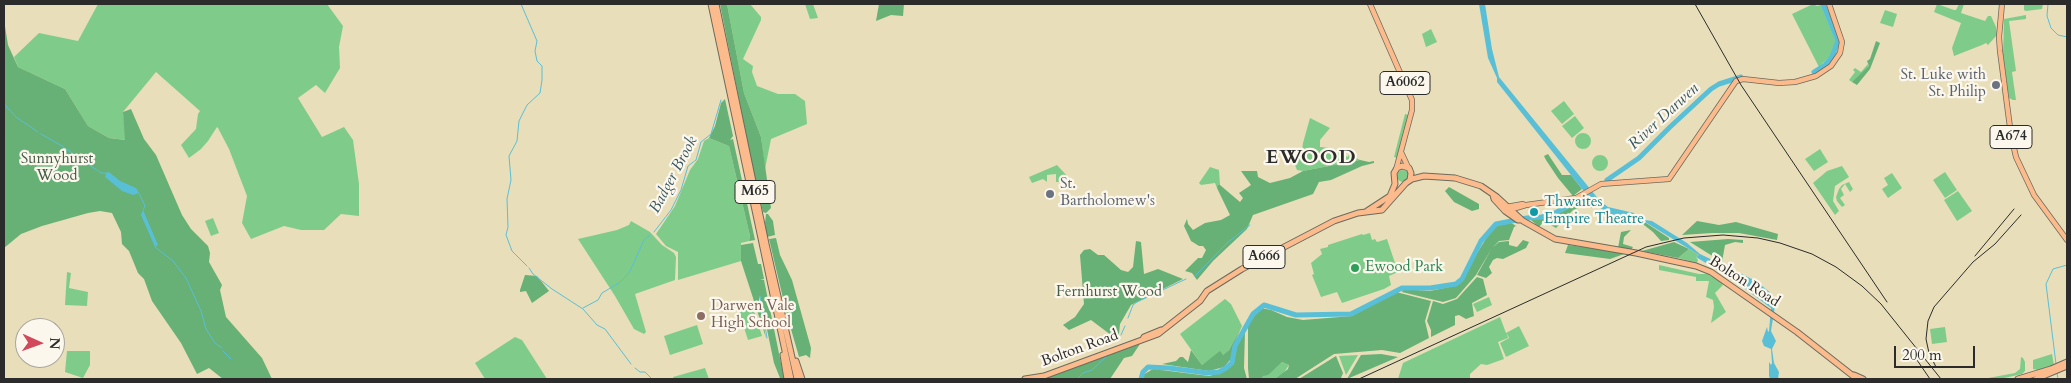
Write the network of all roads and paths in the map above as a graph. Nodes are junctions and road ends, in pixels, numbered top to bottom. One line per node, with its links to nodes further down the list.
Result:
1 (711, 4): 17 (highway, M65)
2 (716, 4): 18 (highway, M65)
3 (1370, 4): 6 (main road, A6062)
4 (1829, 4): 14 (main road)
5 (2002, 4): 16 (main road, A674)
6 (1401, 151): 7 (main road); 8 (main road, A6062)
7 (1409, 169): 8 (highway); 9 (highway); 11 (highway)
8 (1396, 170): 10 (highway, A666)
9 (1424, 176): 11 (highway); 14 (highway, Bolton Road)
10 (1395, 180): 11 (highway); 13 (highway, A666)
11 (1408, 182): 12 (highway)
12 (1386, 207): 13 (highway); 15 (highway, Bolton Road / A666)
13 (1374, 208): 15 (highway, Bolton Road / A666)
14 (1509, 211): 22 (highway, Bolton Road)
15 (1366, 212): 27 (highway, Bolton Road / A666)
16 (2067, 240)
17 (776, 310): 23 (highway, M65); 24 (highway, M65)
18 (782, 313): 25 (highway, M65); 26 (highway)
19 (2067, 362): 20 (highway)
20 (2063, 367): 21 (highway)
21 (2052, 371): 29 (highway); 30 (highway)
22 (1855, 377): 28 (highway, Bolton Road)
23 (787, 379)
24 (791, 379)
25 (797, 379)
26 (802, 379)
27 (1025, 379)
28 (1864, 379)
29 (2018, 379)
30 (2036, 379)

